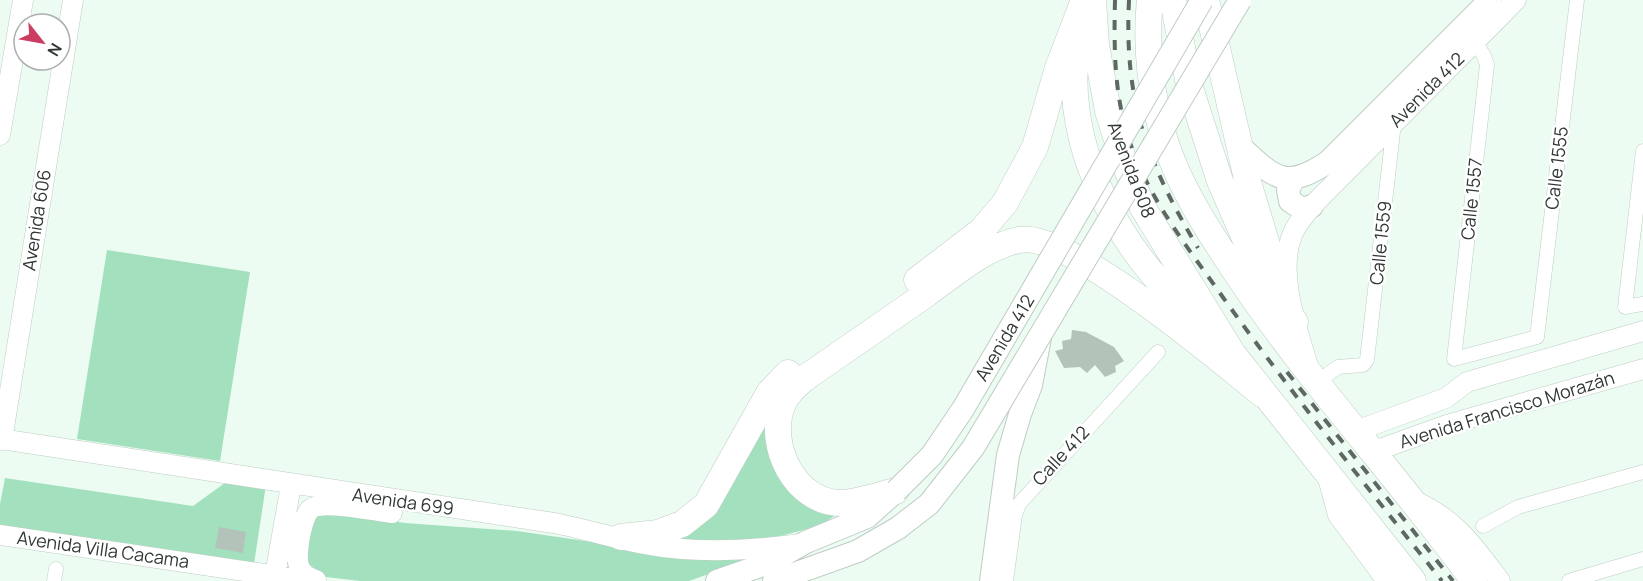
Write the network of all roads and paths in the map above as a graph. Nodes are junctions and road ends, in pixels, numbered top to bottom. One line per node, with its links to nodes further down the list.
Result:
1 (22, 0): 13 (street)
2 (73, 0): 34 (street, Avenida 606)
3 (1085, 0): 25 (highway); 44 (highway)
4 (1093, 0): 25 (highway, Avenida 608)
5 (1150, 0): 29 (highway)
6 (1173, 0): 22 (highway)
7 (1204, 0): 16 (highway); 39 (main road, Avenida 412, bridge)
8 (1240, 0): 24 (main road, Avenida 412, bridge)
9 (1490, 0): 18 (main road)
10 (1516, 0): 12 (street, Avenida 412)
11 (1577, 0): 27 (street, Calle 1555)
12 (1475, 42): 14 (street, Avenida 412); 27 (street, Calle 1557)
13 (2, 107): 15 (street)
14 (1394, 123): 19 (street, Avenida 412); 29 (street, Calle 1559)
15 (0, 135)
16 (1241, 147): 18 (main road); 20 (highway)
17 (1643, 151): 21 (street)
18 (1293, 180): 19 (main road)
19 (1312, 206): 20 (street, Avenida 412)
20 (1289, 297): 22 (street, Avenida 412)
21 (1643, 304)
22 (1295, 322): 29 (street, Avenida 412)
23 (1643, 331): 31 (street, Avenida Francisco Morazán)
24 (1040, 338): 48 (main road); 52 (main road, Avenida 412, bridge)
25 (1228, 347): 30 (highway)
26 (1158, 352): 48 (street, Calle 412)
27 (1454, 359)
28 (1643, 369): 32 (street, Avenida Francisco Morazán)
29 (1313, 380): 33 (highway)
30 (1262, 393): 36 (highway); 39 (highway)
31 (1446, 398): 32 (street); 33 (street, Avenida Francisco Morazán)
32 (1450, 424): 35 (street, Avenida Francisco Morazán)
33 (1356, 431): 35 (highway)
34 (1, 439): 38 (street, Avenida 699)
35 (1372, 452): 40 (highway)
36 (1327, 472): 53 (street); 54 (highway)
37 (1643, 472): 42 (street)
38 (291, 485): 41 (street, Avenida 699); 47 (street)
39 (896, 491): 45 (main road, Avenida 412)
40 (1412, 500): 55 (highway); 56 (street)
41 (514, 518): 44 (street, Avenida 699); 50 (street)
42 (1483, 526)
43 (0, 536): 47 (street, Avenida Villa Cacama)
44 (621, 537): 45 (street, Avenida 699)
45 (806, 542): 51 (main road, Avenida 412)
46 (1643, 559): 57 (street)
47 (275, 575): 49 (street, Avenida Villa Cacama)
48 (997, 578)
49 (312, 581)
50 (318, 581)
51 (717, 581)
52 (774, 581)
53 (1386, 581)
54 (1413, 581)
55 (1474, 581)
56 (1500, 581)
57 (1569, 581)

